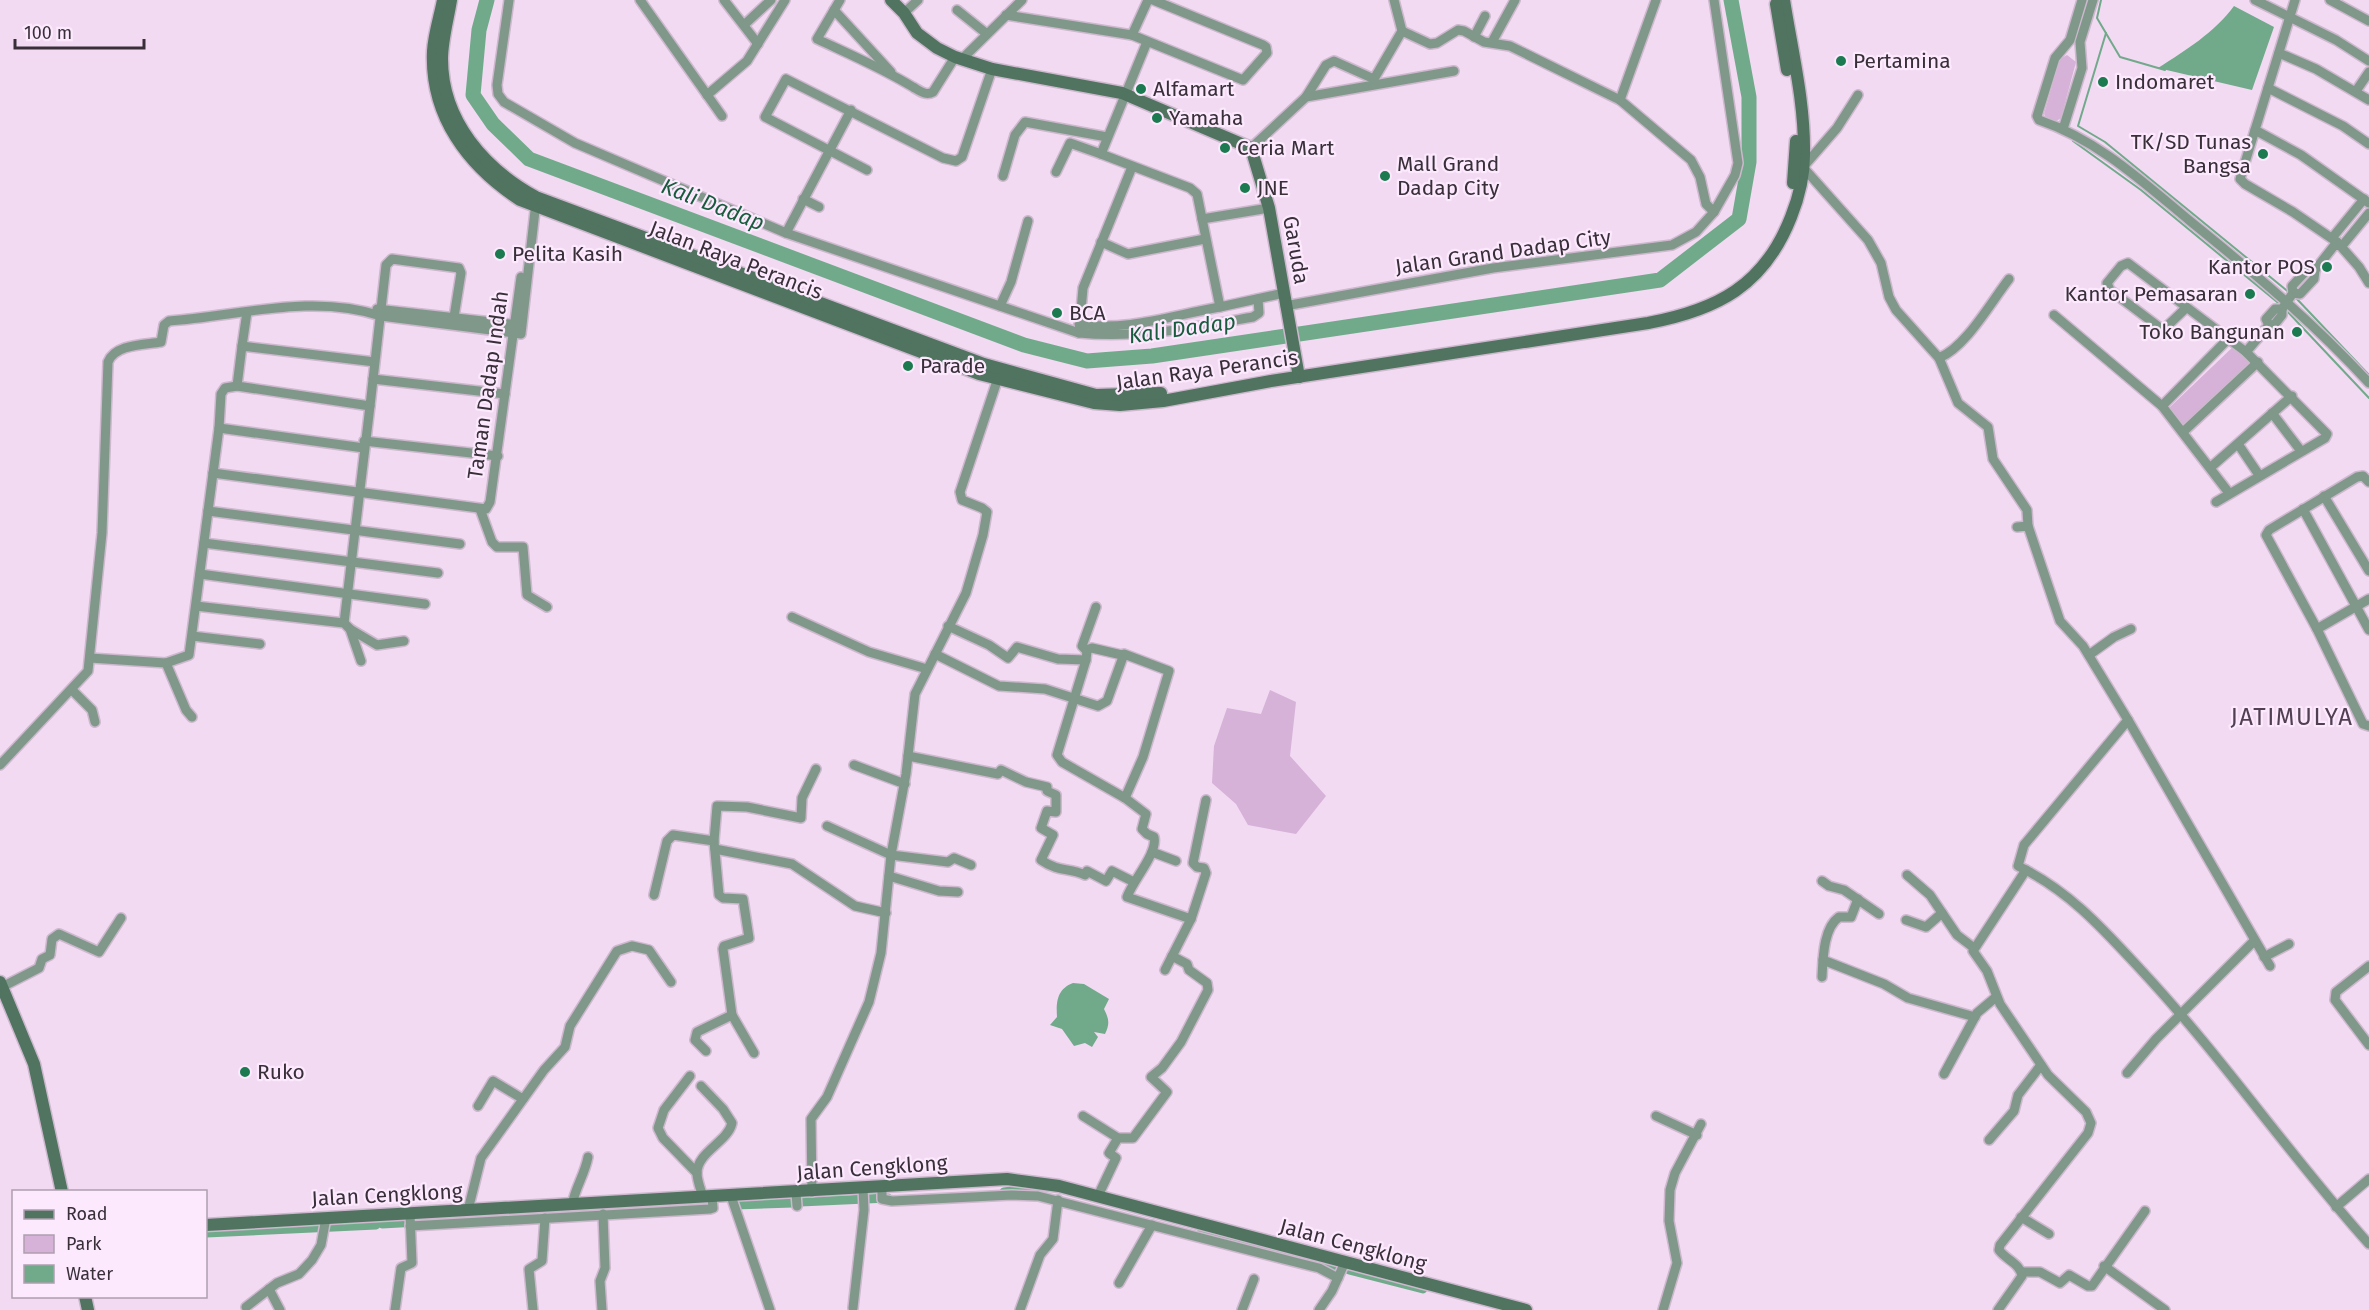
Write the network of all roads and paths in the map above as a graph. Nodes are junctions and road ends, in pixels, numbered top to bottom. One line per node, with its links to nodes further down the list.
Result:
1 (443, 0): 69 (street, Jalan Raya Perancis)
2 (451, 0): 69 (street, Jalan Raya Perancis)
3 (509, 0): 77 (street)
4 (640, 0): 49 (street)
5 (724, 0): 31 (street)
6 (771, 0): 31 (street)
7 (785, 0): 38 (street)
8 (840, 0): 24 (street)
9 (891, 0): 26 (street)
10 (918, 0): 26 (street)
11 (1394, 0): 32 (street)
12 (1515, 0): 37 (street)
13 (1656, 0): 52 (street)
14 (1714, 0): 73 (street, Jalan Grand Dadap City)
15 (1776, 0): 63 (street, Jalan Raya Perancis)
16 (1784, 0): 63 (street, Jalan Raya Perancis)
17 (2082, 0): 56 (street)
18 (2093, 0): 56 (street)
19 (2255, 0): 29 (street)
20 (2295, 0): 29 (street)
21 (2330, 0): 30 (street)
22 (1156, 1): 34 (street); 36 (street)
23 (1015, 2): 27 (street)
24 (834, 10): 45 (street); 45 (street)
25 (957, 10): 33 (street)
26 (904, 13): 40 (street)
27 (1006, 15): 33 (street); 34 (street)
28 (1485, 16): 35 (street)
29 (2288, 18): 39 (street); 41 (street)
30 (2369, 21)
31 (744, 25): 38 (street)
32 (1402, 31): 35 (street); 51 (street)
33 (987, 34): 40 (street)
34 (1132, 35): 36 (street)
35 (1474, 37): 37 (street)
36 (1147, 42): 48 (street)
37 (1492, 42): 52 (street)
38 (758, 44): 49 (street)
39 (2279, 53): 46 (street); 47 (street)
40 (959, 58): 42 (street); 45 (street)
41 (2369, 61)
42 (992, 69): 48 (street); 54 (street)
43 (1454, 71): 51 (street)
44 (2369, 72): 47 (street)
45 (894, 76)
46 (2268, 88): 57 (street); 59 (street)
47 (2356, 91): 53 (street)
48 (1125, 94): 58 (street); 60 (street)
49 (707, 95): 55 (street)
50 (1858, 95): 63 (street)
51 (1306, 98): 60 (street)
52 (1620, 100): 73 (street)
53 (2369, 100)
54 (850, 110): 61 (street); 61 (street)
55 (722, 116)
56 (2063, 129): 85 (street)
57 (2255, 130): 70 (street); 80 (street)
58 (1107, 137): 62 (street); 67 (street)
59 (2369, 144)
60 (1251, 148): 72 (street, Garuda)
61 (828, 150): 65 (street); 68 (street)
62 (1101, 154): 64 (street); 66 (street)
63 (1800, 164): 98 (street); 101 (street, Jalan Raya Perancis)
64 (1132, 167): 75 (street); 79 (street)
65 (867, 170)
66 (1056, 172)
67 (1003, 176)
68 (804, 199): 71 (street); 77 (street)
69 (533, 200): 93 (street, Taman Dadap Indah); 102 (street, Jalan Raya Perancis)
70 (2367, 201): 80 (street)
71 (819, 207)
72 (1269, 208): 75 (street); 84 (street, Garuda)
73 (1714, 212): 84 (street, Jalan Grand Dadap City)
74 (2369, 213): 80 (street)
75 (1202, 219): 78 (street)
76 (1028, 220): 86 (street)
77 (786, 233): 86 (street)
78 (1205, 239): 79 (street); 87 (street)
79 (1101, 242): 94 (street)
80 (2337, 242): 82 (street); 85 (street)
81 (2009, 279): 98 (street)
82 (2369, 283)
83 (1258, 300): 84 (street, Jalan Grand Dadap City); 87 (street, Jalan Grand Dadap City); 94 (street)
84 (1284, 300): 101 (street, Garuda)
85 (2288, 301): 97 (street); 104 (street)
86 (1000, 306): 94 (street)
87 (1220, 307): 94 (street, Jalan Grand Dadap City)
88 (2186, 308): 88 (street); 95 (street)
89 (247, 312): 90 (street); 96 (street); 157 (street)
90 (381, 312): 92 (street); 92 (street); 93 (street); 99 (street)
91 (2054, 315): 109 (street)
92 (454, 317): 93 (street)
93 (517, 329): 106 (street, Taman Dadap Indah)
94 (1079, 329)
95 (2229, 338): 97 (street); 109 (street)
96 (242, 346): 99 (street); 105 (street)
97 (2246, 352): 100 (street)
98 (1939, 358): 128 (street)
99 (375, 362): 103 (street)
100 (2258, 362): 107 (street); 112 (street)
101 (1298, 373): 102 (street, Jalan Raya Perancis)
102 (999, 375): 146 (street)
103 (373, 379): 106 (street); 108 (street)
104 (2369, 383)
105 (237, 386): 108 (street); 111 (street)
106 (506, 394): 116 (street, Taman Dadap Indah)
107 (2292, 396): 110 (street); 115 (street)
108 (370, 406): 114 (street)
109 (2162, 406): 112 (street)
110 (2272, 413): 113 (street); 115 (street)
111 (219, 428): 114 (street); 118 (street)
112 (2182, 432): 117 (street)
113 (2238, 444): 117 (street); 119 (street)
114 (364, 445): 116 (street); 121 (street)
115 (2301, 451): 119 (street)
116 (498, 456): 125 (street, Taman Dadap Indah)
117 (2211, 467): 122 (street)
118 (213, 473): 121 (street); 127 (street)
119 (2259, 475): 122 (street)
120 (2369, 482): 123 (street)
121 (358, 492): 125 (street); 130 (street)
122 (2229, 493): 124 (street)
123 (2324, 496): 126 (street); 134 (street)
124 (2216, 502)
125 (483, 508): 142 (street)
126 (2303, 509): 141 (street); 148 (street)
127 (208, 511): 130 (street); 131 (street)
128 (2028, 526): 129 (street); 156 (street)
129 (2017, 527)
130 (354, 530): 132 (street); 133 (street)
131 (204, 543): 133 (street); 136 (street)
132 (460, 544)
133 (351, 562): 135 (street); 137 (street)
134 (2369, 571)
135 (438, 573)
136 (200, 574): 137 (street); 140 (street)
137 (347, 594): 139 (street); 145 (street)
138 (2369, 599): 141 (street)
139 (425, 603)
140 (196, 606): 145 (street); 150 (street)
141 (2356, 606): 148 (street); 149 (street)
142 (547, 607)
143 (1096, 607): 153 (street)
144 (792, 617): 161 (street)
145 (347, 626): 151 (street); 159 (street)
146 (948, 626): 154 (street); 158 (street)
147 (2131, 629): 156 (street)
148 (2317, 629): 167 (street)
149 (2369, 630)
150 (192, 636): 152 (street); 160 (street)
151 (404, 641)
152 (260, 644)
153 (1086, 650): 155 (street); 158 (street)
154 (935, 654): 161 (street); 163 (street)
155 (1122, 655): 163 (street); 173 (street)
156 (2089, 656): 165 (street)
157 (90, 658): 160 (street); 162 (street)
158 (1086, 660): 163 (street)
159 (361, 661)
160 (166, 663): 164 (street)
161 (927, 669): 168 (street)
162 (72, 690): 166 (street); 169 (street)
163 (1073, 698): 173 (street)
164 (192, 717)
165 (2128, 720): 181 (street); 195 (street)
166 (95, 722)
167 (2369, 726)
168 (908, 756): 172 (street); 185 (street)
169 (0, 765)
170 (854, 765): 172 (street)
171 (816, 769): 176 (street)
172 (905, 784): 178 (street)
173 (1125, 798): 177 (street)
174 (1206, 800): 193 (street)
175 (827, 826): 178 (street)
176 (715, 845): 187 (street); 189 (street); 208 (street)
177 (1152, 852): 179 (street); 185 (street)
178 (891, 855): 180 (street); 183 (street)
179 (1176, 861)
180 (971, 865)
181 (2026, 870): 197 (street); 209 (street)
182 (1907, 875): 190 (street)
183 (889, 876): 186 (street); 189 (street)
184 (1822, 881): 188 (street)
185 (1134, 882): 193 (street)
186 (958, 892)
187 (654, 895)
188 (1858, 899): 191 (street); 200 (street)
189 (886, 913): 232 (street)
190 (1942, 913): 194 (street); 197 (street)
191 (1879, 914)
192 (121, 918): 206 (street)
193 (1191, 918): 198 (street)
194 (1906, 920)
195 (2253, 941): 199 (street); 209 (street)
196 (2289, 944): 199 (street)
197 (1974, 948): 207 (street)
198 (1172, 956): 203 (street); 225 (street)
199 (2264, 957): 201 (street)
200 (1823, 960): 204 (street); 210 (street)
201 (2270, 966)
202 (2369, 966): 211 (street)
203 (1165, 970)
204 (1822, 977)
205 (671, 982): 219 (street)
206 (1, 984): 230 (street)
207 (1996, 997): 210 (street); 214 (street)
208 (732, 1015): 212 (street); 213 (street)
209 (2183, 1015): 215 (street); 240 (street)
210 (1975, 1017): 216 (street)
211 (2369, 1045)
212 (706, 1051)
213 (754, 1053)
214 (2041, 1065): 226 (street); 245 (street)
215 (2127, 1073)
216 (1944, 1074)
217 (690, 1076): 228 (street)
218 (701, 1086): 228 (street)
219 (523, 1099): 220 (street); 241 (street)
220 (478, 1106)
221 (1083, 1116): 225 (street)
222 (1656, 1116): 224 (street)
223 (1701, 1124): 224 (street)
224 (1697, 1135): 272 (street)
225 (1118, 1138): 235 (street)
226 (1989, 1140)
227 (588, 1157): 238 (street)
228 (697, 1173): 236 (street)
229 (2369, 1179): 240 (street)
230 (62, 1190)
231 (882, 1191): 233 (street, Jalan Cengklong); 235 (street, Jalan Cengklong); 237 (street)
232 (812, 1192): 233 (street, Jalan Cengklong); 234 (street, Jalan Cengklong)
233 (864, 1195): 261 (street)
234 (731, 1196): 236 (street, Jalan Cengklong); 267 (street)
235 (1098, 1196): 251 (street, Jalan Cengklong)
236 (710, 1200): 239 (street, Jalan Cengklong)
237 (1058, 1200): 250 (street); 268 (street)
238 (572, 1205): 241 (street, Jalan Cengklong); 242 (street, Jalan Cengklong)
239 (647, 1206): 242 (street, Jalan Cengklong); 244 (street)
240 (2336, 1207): 253 (street)
241 (468, 1210): 247 (street, Jalan Cengklong)
242 (586, 1210): 244 (street); 246 (street)
243 (2145, 1211): 254 (street)
244 (603, 1214): 266 (street)
245 (2021, 1217): 252 (street); 256 (street)
246 (545, 1218): 247 (street); 265 (street)
247 (410, 1220): 248 (street, Jalan Cengklong); 264 (street)
248 (325, 1224): 249 (street, Jalan Cengklong); 259 (street)
249 (207, 1225)
250 (1152, 1225): 251 (street); 258 (street)
251 (1196, 1230): 255 (street, Jalan Cengklong); 255 (street)
252 (2049, 1234)
253 (2369, 1244)
254 (2104, 1266): 256 (street); 262 (street)
255 (1341, 1271): 270 (street); 271 (street, Jalan Cengklong)
256 (2022, 1272): 273 (street)
257 (1254, 1279): 269 (street)
258 (1119, 1283)
259 (269, 1289): 260 (street); 263 (street)
260 (246, 1307)
261 (853, 1308)
262 (2161, 1309)
263 (280, 1310)
264 (395, 1310)
265 (533, 1310)
266 (602, 1310)
267 (770, 1310)
268 (1020, 1310)
269 (1242, 1310)
270 (1319, 1310)
271 (1526, 1310)
272 (1663, 1310)
273 (1998, 1310)

